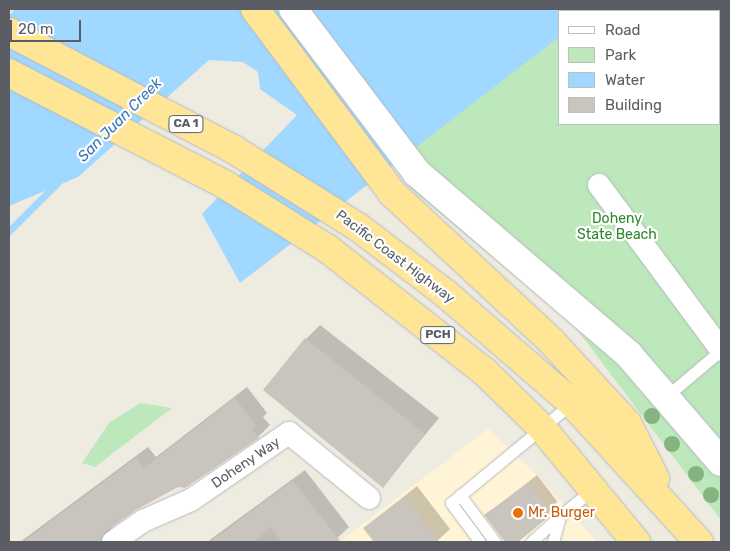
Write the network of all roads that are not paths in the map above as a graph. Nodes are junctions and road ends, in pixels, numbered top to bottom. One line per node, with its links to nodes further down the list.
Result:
1 (255, 9): 18 (highway)
2 (293, 9): 11 (street)
3 (9, 32): 8 (highway, Pacific Coast Highway / CA 1)
4 (9, 73): 6 (highway, CA 1)
5 (9, 81): 6 (highway)
6 (103, 120): 9 (highway, CA 1)
7 (599, 185): 10 (street)
8 (358, 227): 12 (highway, Pacific Coast Highway / PCH)
9 (328, 249): 13 (highway, PCH)
10 (721, 350): 11 (lane)
11 (668, 395): 14 (street)
12 (572, 403): 13 (lane); 18 (highway, Pacific Coast Highway / PCH)
13 (542, 428): 15 (highway, PCH); 16 (lane)
14 (721, 462)
15 (594, 488): 19 (lane); 25 (highway, PCH)
16 (460, 495): 21 (lane); 22 (lane)
17 (369, 498): 20 (street, Doheny Way)
18 (668, 504): 26 (highway, Pacific Coast Highway / PCH)
19 (560, 516): 23 (lane); 24 (lane)
20 (113, 542)
21 (480, 542)
22 (495, 542)
23 (531, 542)
24 (554, 542)
25 (636, 542)
26 (699, 542)

